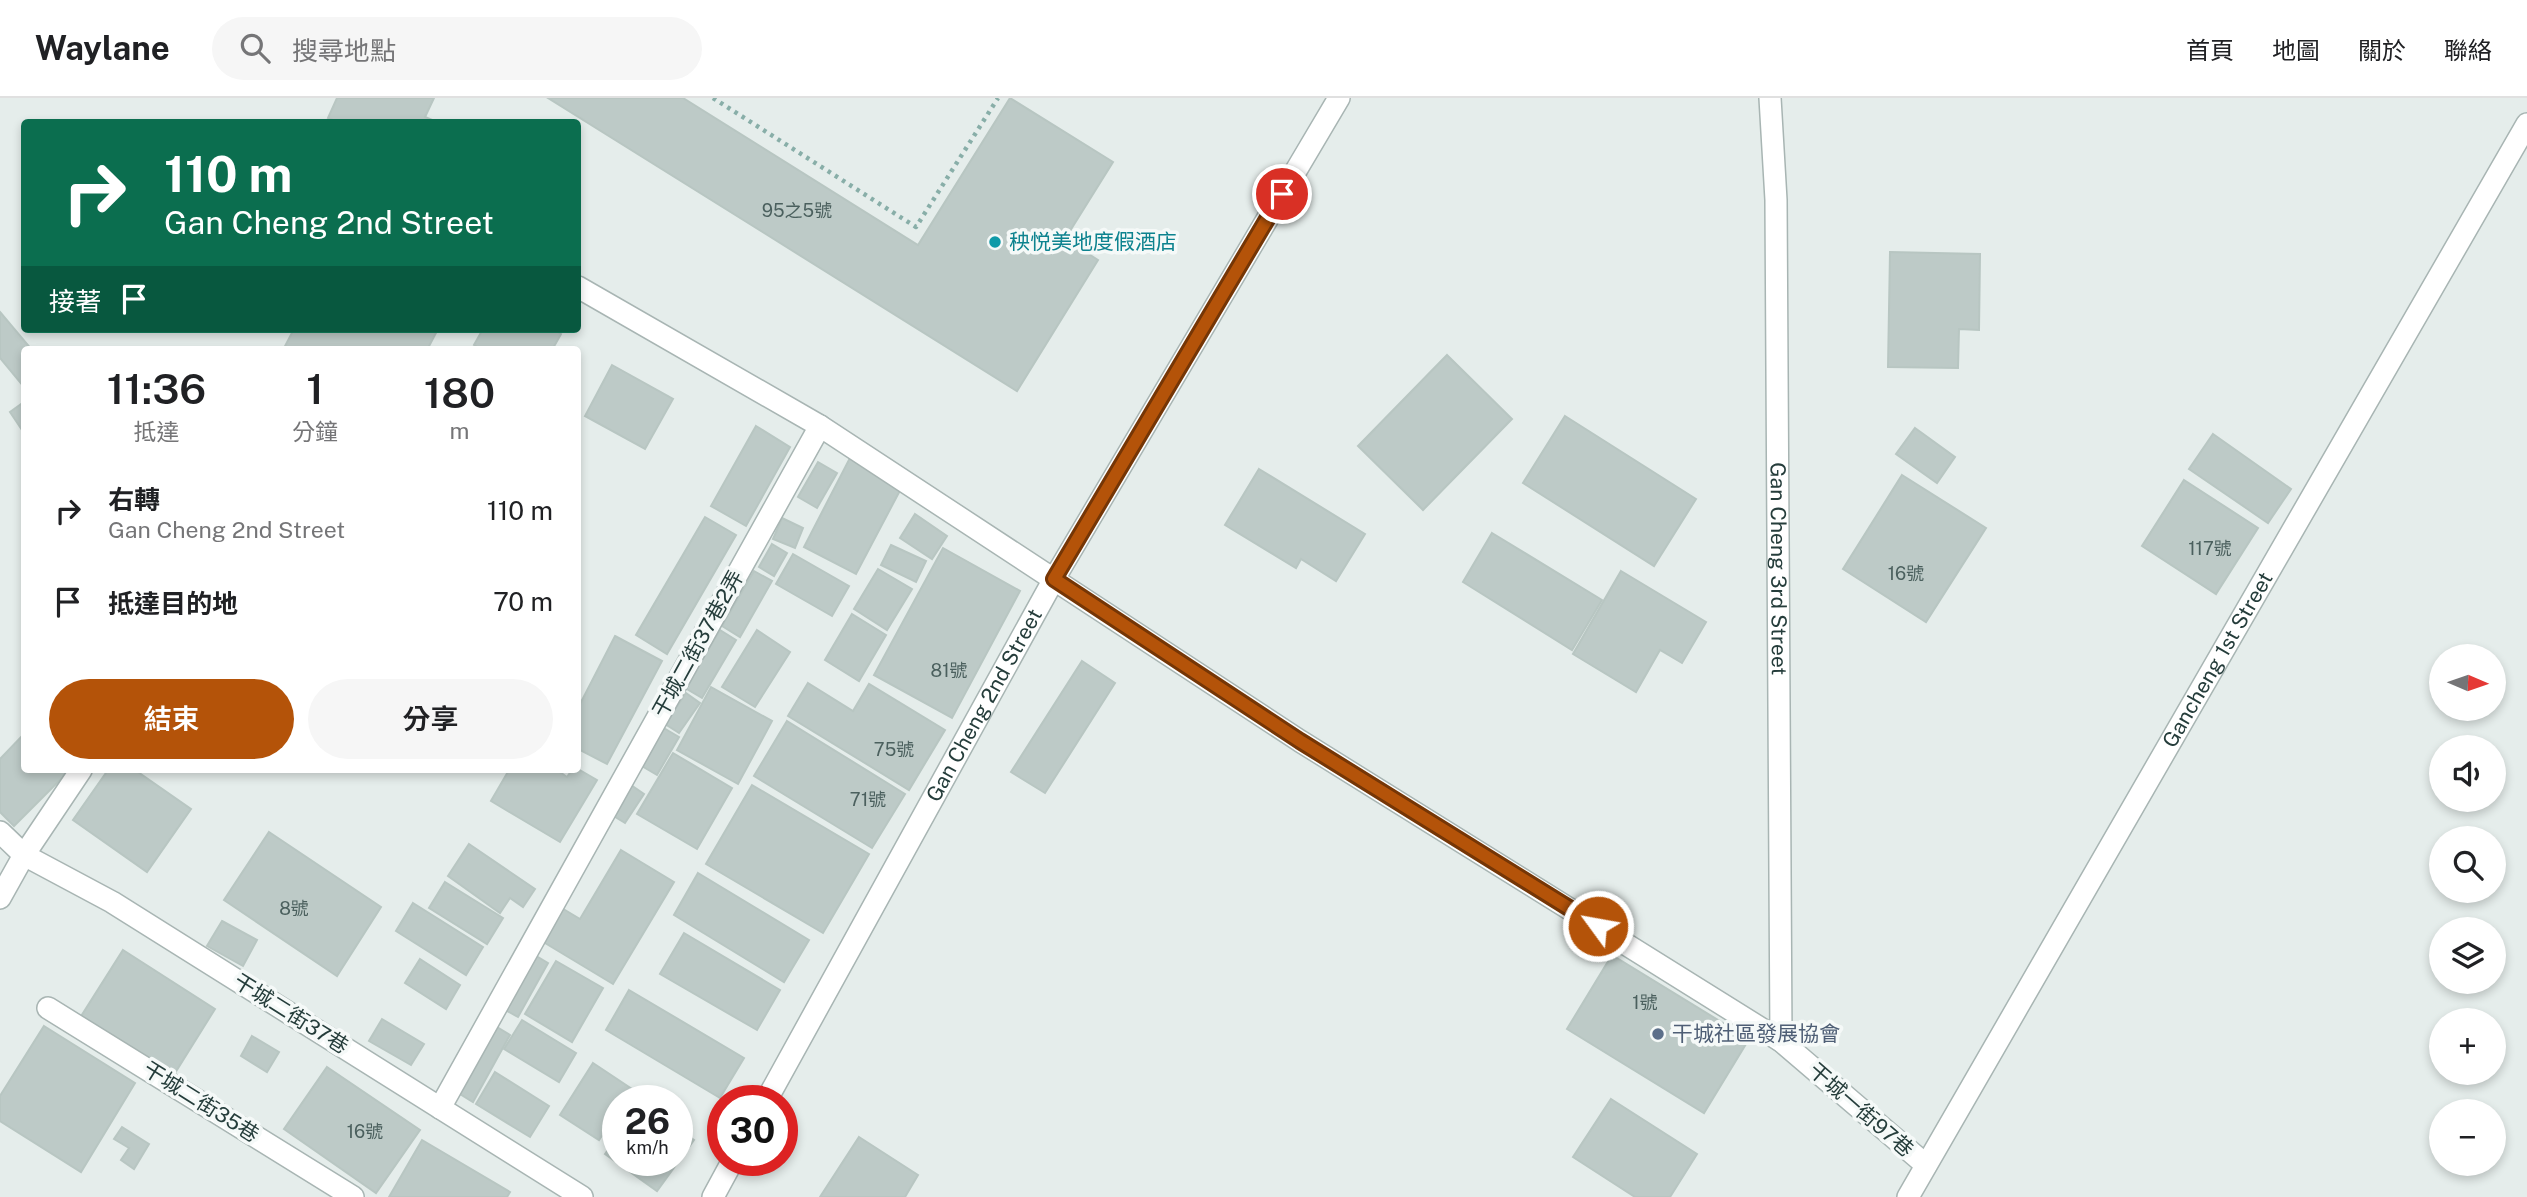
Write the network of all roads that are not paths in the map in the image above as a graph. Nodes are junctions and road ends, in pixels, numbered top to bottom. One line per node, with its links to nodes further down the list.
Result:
1 (1339, 98): 6 (street, Gan Cheng 2nd Street)
2 (1770, 98): 12 (street, Gan Cheng 3rd Street)
3 (2527, 124): 15 (street, Gancheng 1st Street)
4 (581, 289): 5 (street)
5 (820, 426): 6 (street); 14 (street, 干城二街37巷2弄)
6 (1054, 579): 12 (street, 干城一街97巷); 13 (street, Gan Cheng 2nd Street)
7 (79, 773): 9 (street)
8 (0, 832): 9 (street, 干城二街37巷)
9 (24, 855): 10 (street); 14 (street, 干城二街37巷)
10 (0, 898)
11 (48, 1008): 17 (street, 干城二街35巷)
12 (1781, 1041): 15 (street, 干城一街97巷)
13 (775, 1085)
14 (440, 1108): 18 (street, 干城二街37巷)
15 (1926, 1165): 20 (street, Gancheng 1st Street)
16 (724, 1176): 19 (street)
17 (353, 1197)
18 (582, 1197)
19 (713, 1197)
20 (1908, 1197)

